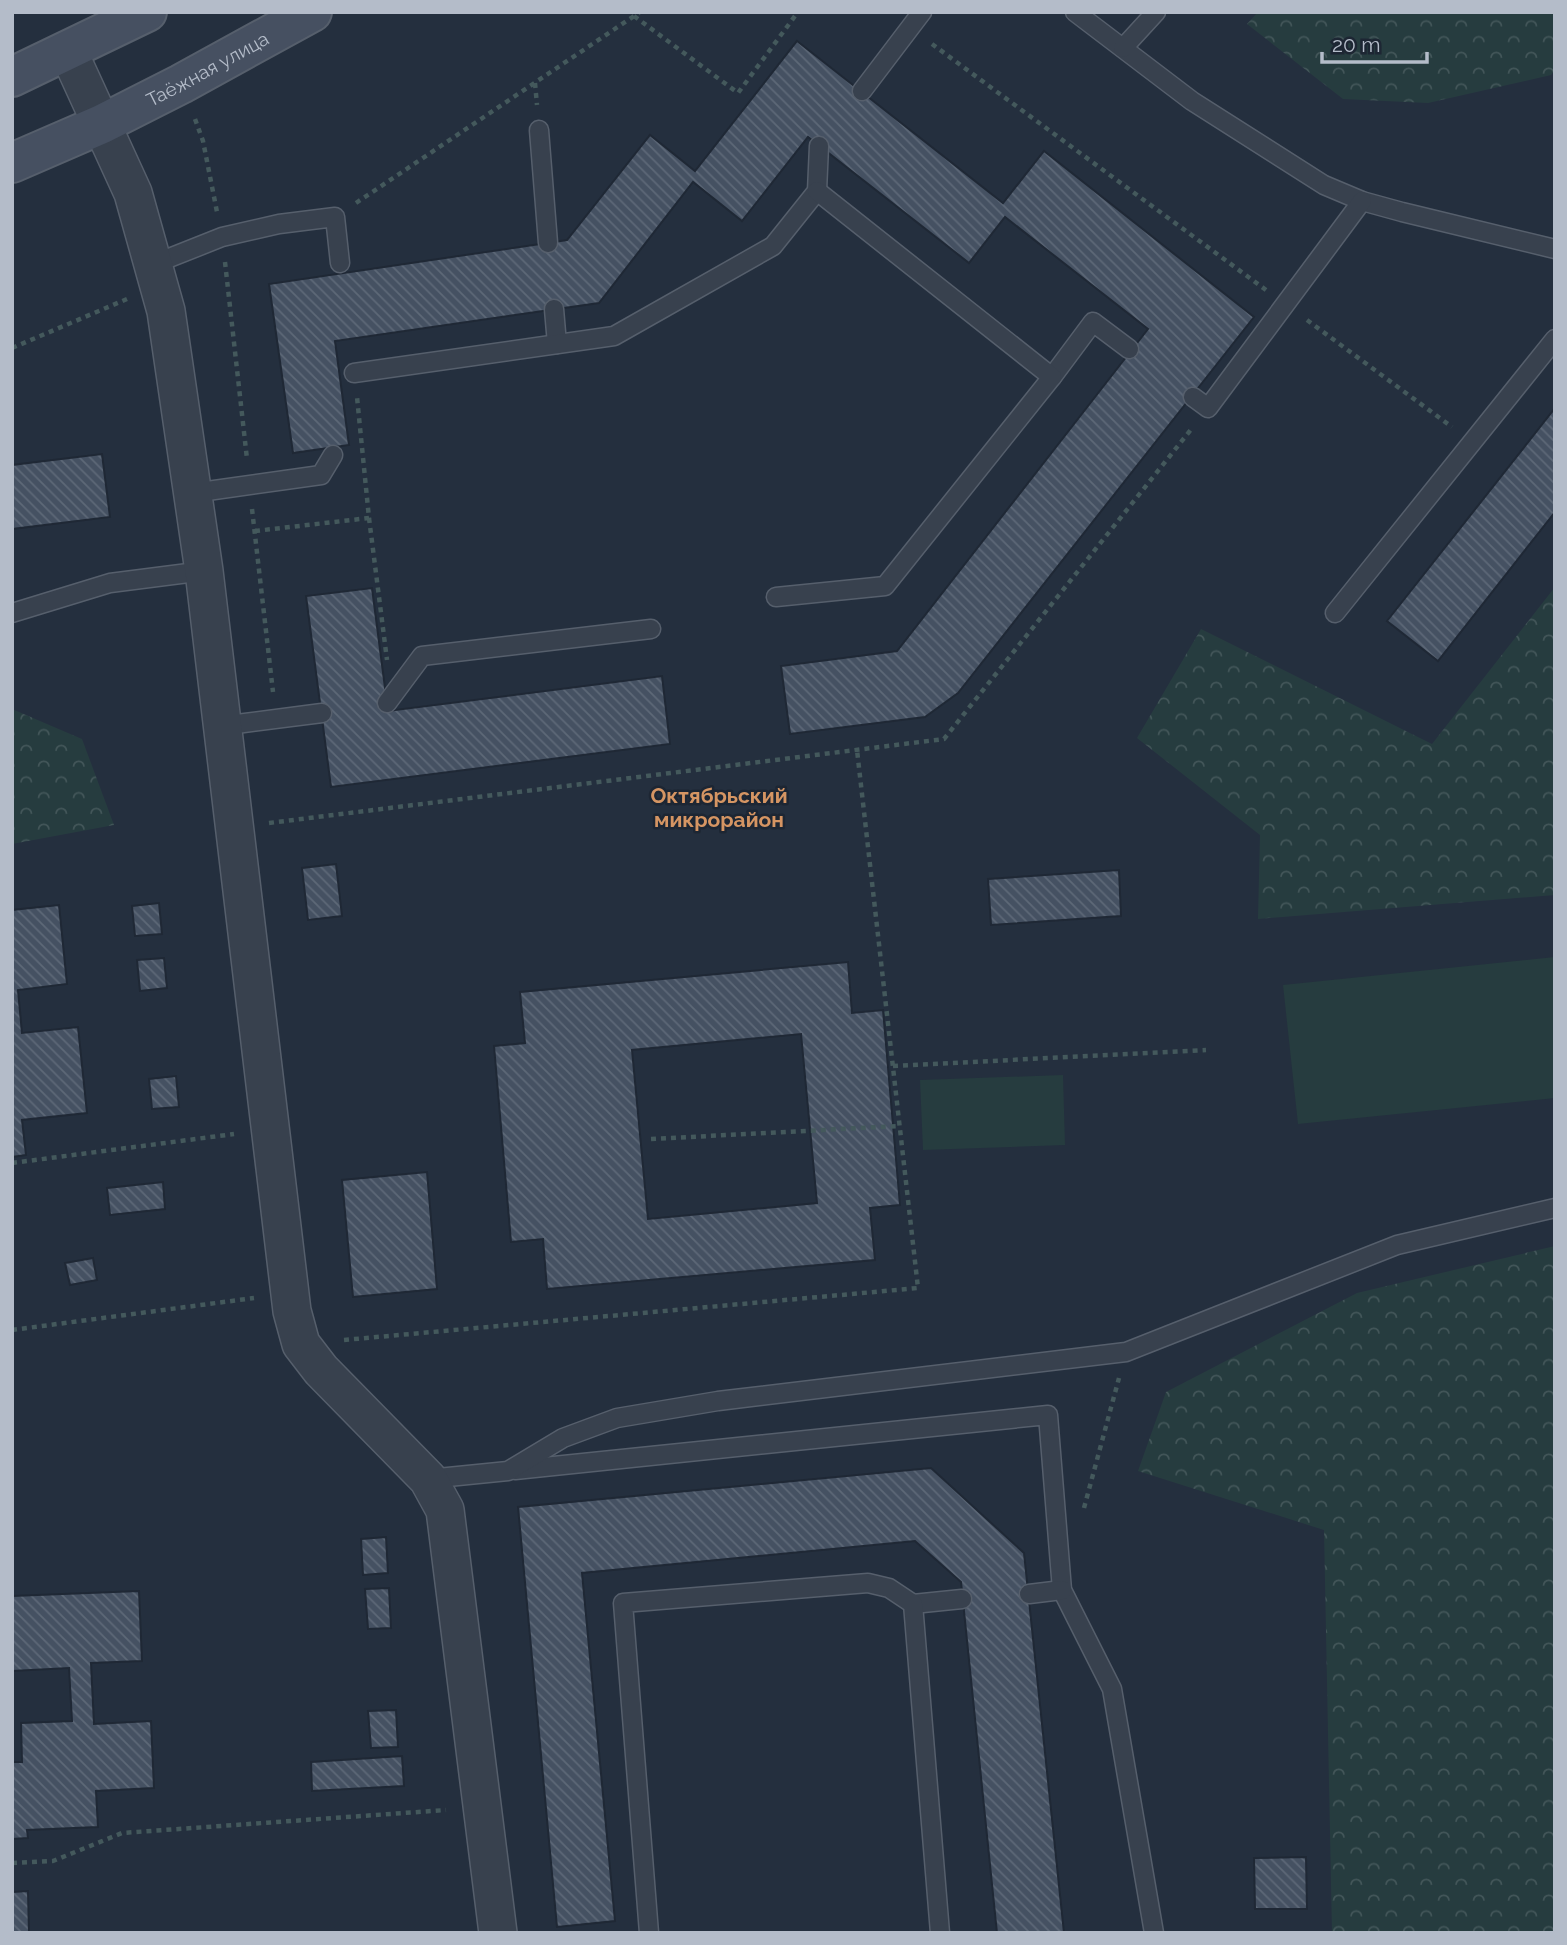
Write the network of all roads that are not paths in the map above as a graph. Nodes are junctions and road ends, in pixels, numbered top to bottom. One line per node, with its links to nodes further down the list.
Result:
1 (147, 12): 7 (street)
2 (312, 12): 10 (street, Таёжная улица)
3 (922, 12): 9 (lane)
4 (1075, 12): 6 (lane)
5 (1156, 12): 6 (lane)
6 (1123, 48): 15 (lane)
7 (68, 51): 8 (street); 10 (street)
8 (12, 77)
9 (862, 91)
10 (102, 124): 13 (street, Таёжная улица); 19 (street)
11 (539, 130): 16 (lane)
12 (819, 146): 14 (lane)
13 (12, 163)
14 (817, 191): 22 (lane); 25 (lane)
15 (1362, 201): 17 (lane); 26 (lane)
16 (548, 243)
17 (1555, 249)
18 (340, 263): 19 (lane)
19 (157, 274): 28 (street)
20 (554, 309): 22 (lane)
21 (1555, 339): 32 (lane)
22 (557, 344): 24 (lane)
23 (1129, 349): 25 (lane)
24 (354, 373)
25 (1052, 377): 30 (lane)
26 (1193, 397)
27 (333, 456): 28 (lane)
28 (193, 493): 29 (street)
29 (204, 571): 31 (lane); 36 (street)
30 (776, 597)
31 (12, 613)
32 (1335, 613)
33 (651, 629): 34 (lane)
34 (389, 700)
35 (322, 713): 36 (lane)
36 (221, 726): 39 (street)
37 (1555, 1208): 38 (lane)
38 (508, 1471): 39 (lane); 40 (lane)
39 (428, 1479): 44 (street)
40 (1062, 1590): 41 (lane); 47 (lane)
41 (1029, 1594)
42 (962, 1599): 43 (lane)
43 (913, 1604): 45 (lane); 46 (lane)
44 (498, 1933)
45 (649, 1933)
46 (940, 1933)
47 (1154, 1933)

